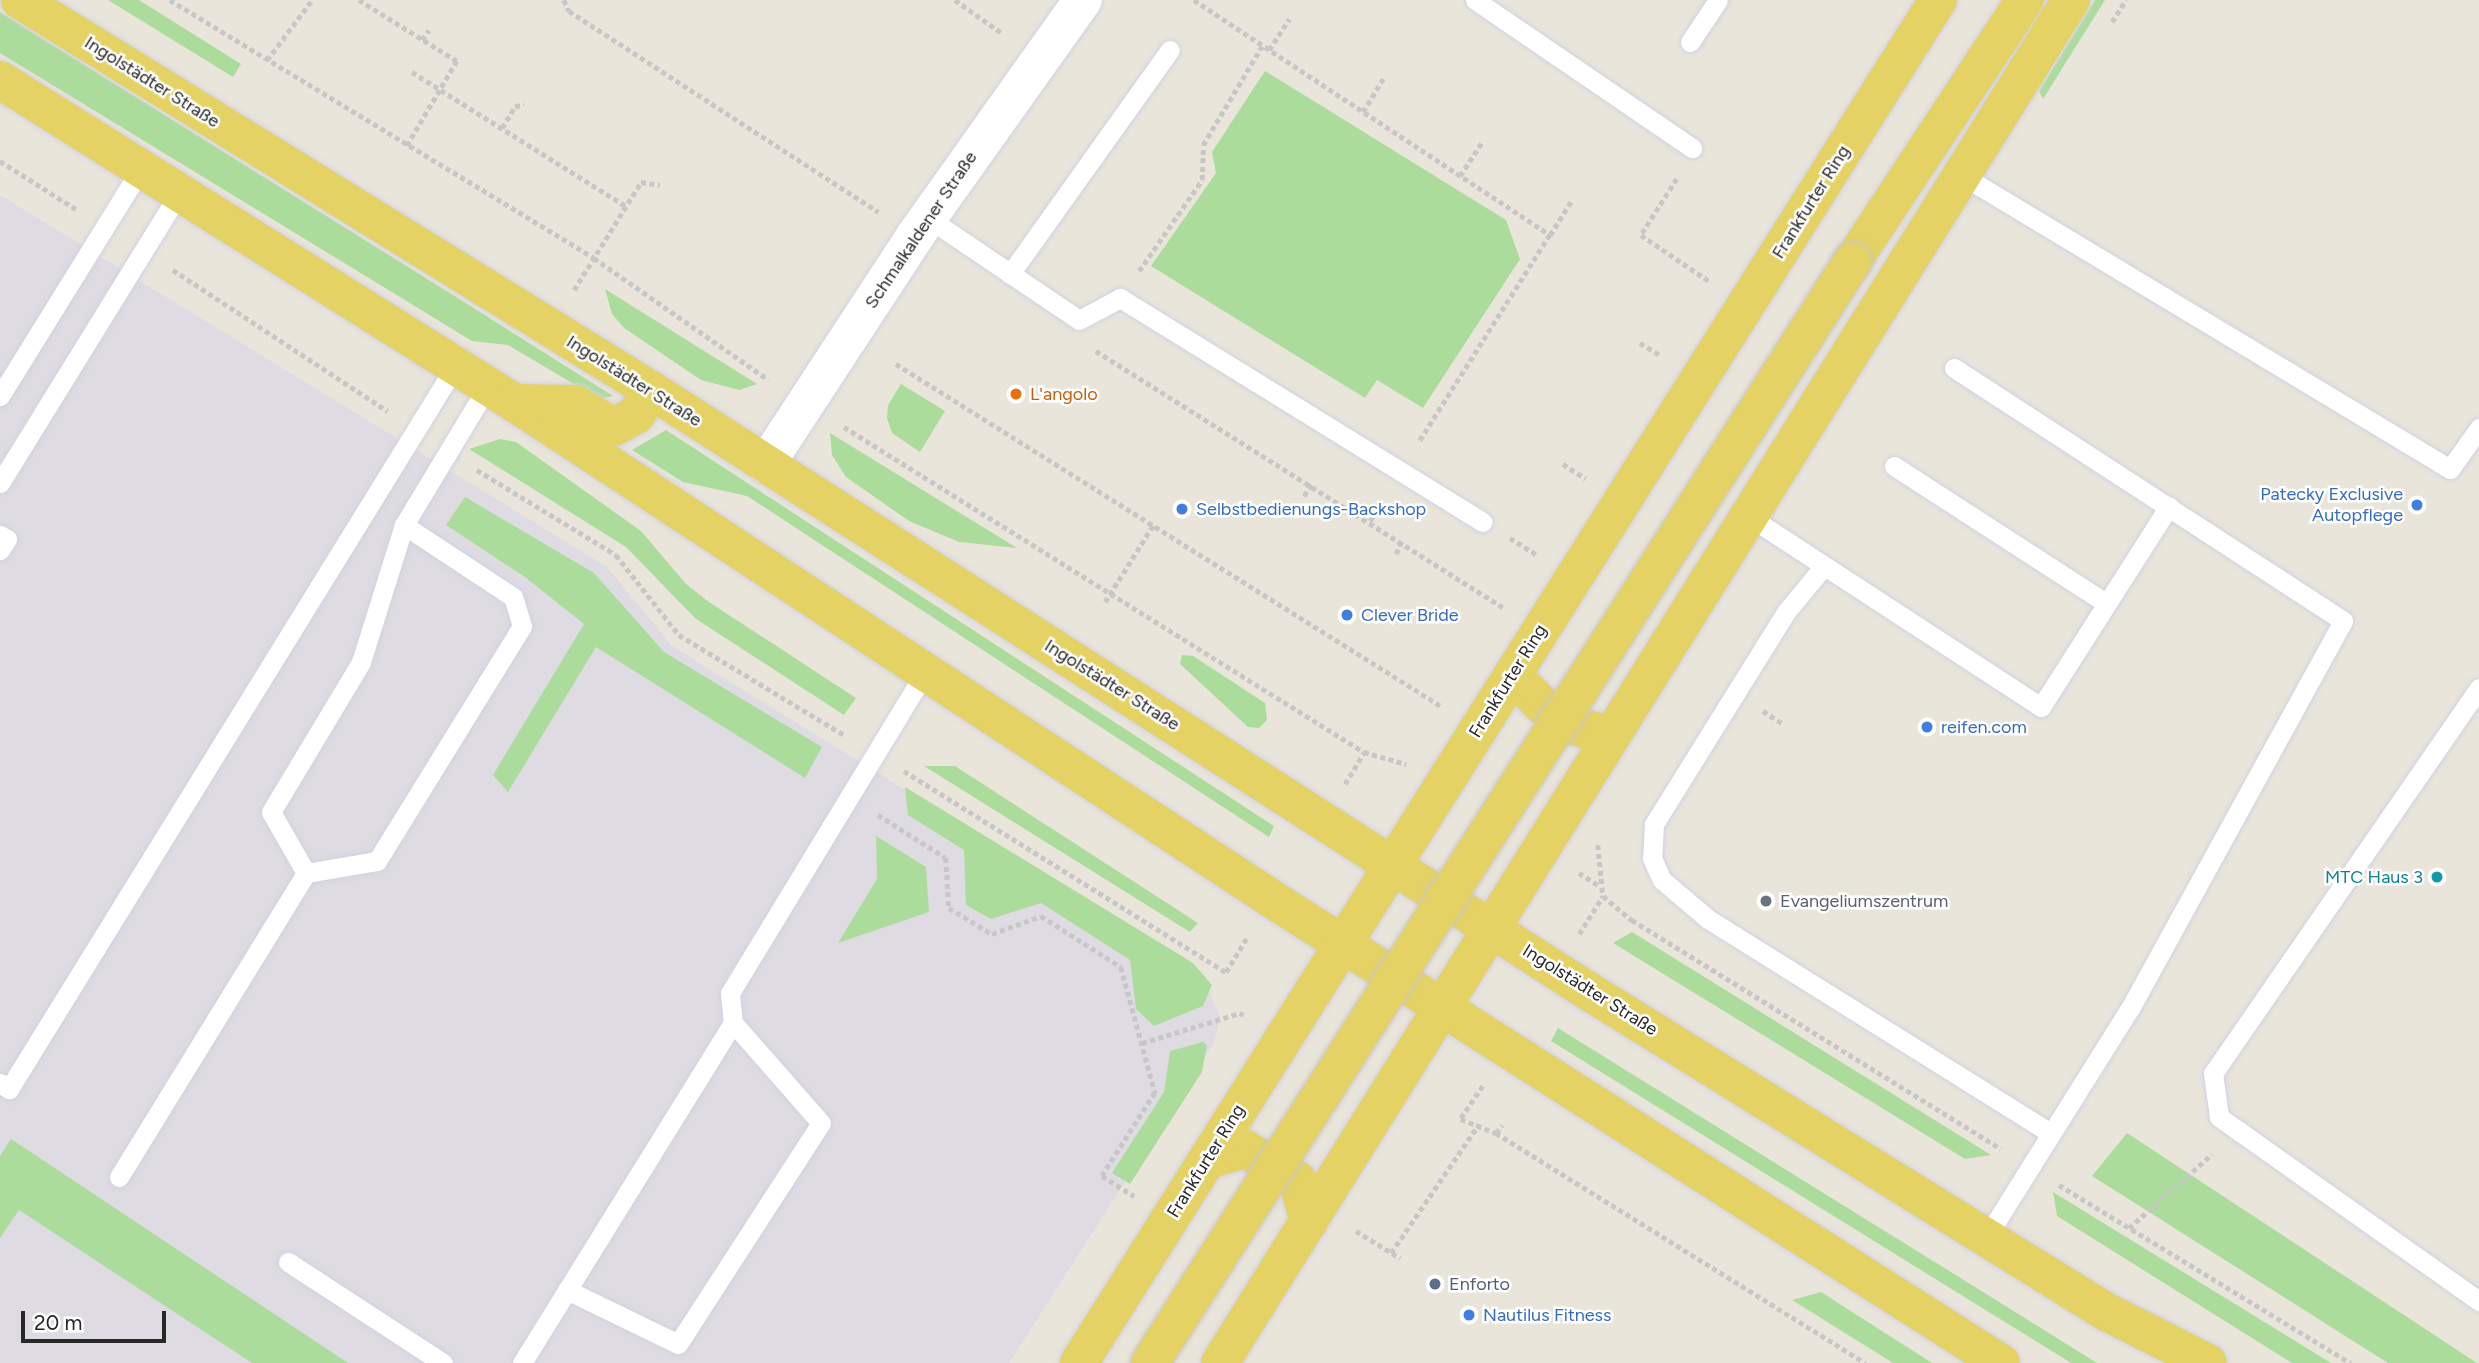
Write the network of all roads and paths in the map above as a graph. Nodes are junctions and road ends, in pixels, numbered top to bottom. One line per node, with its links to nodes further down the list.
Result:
1 (20, 0): 51 (main road, Ingolstädter Straße)
2 (312, 0): 21 (path)
3 (359, 0): 16 (path)
4 (564, 0): 43 (path)
5 (955, 0): 22 (path)
6 (1083, 0): 22 (street, Schmalkaldener Straße)
7 (1194, 0): 18 (path)
8 (1475, 0): 32 (lane)
9 (1718, 0): 17 (lane)
10 (1938, 0): 86 (main road, Frankfurter Ring)
11 (1997, 0): 46 (main road)
12 (2025, 0): 46 (main road)
13 (2071, 0): 37 (main road)
14 (1289, 19): 20 (path)
15 (429, 30): 16 (path)
16 (422, 40): 26 (path)
17 (1690, 42)
18 (1262, 46): 20 (path); 49 (path)
19 (1170, 50): 47 (lane)
20 (1269, 50): 28 (path)
21 (267, 60)
22 (1040, 60): 43 (street, Schmalkaldener Straße)
23 (412, 72): 26 (path)
24 (1383, 79): 28 (path)
25 (0, 80): 34 (main road)
26 (440, 89): 29 (path); 31 (path)
27 (524, 105): 29 (path)
28 (1363, 112): 36 (path)
29 (502, 128): 41 (path)
30 (1482, 142): 36 (path)
31 (407, 146)
32 (1692, 148)
33 (0, 161): 42 (path)
34 (142, 167): 39 (main road); 42 (lane)
35 (1684, 169): 48 (path)
36 (1460, 176): 44 (path)
37 (1963, 176): 60 (lane); 72 (main road)
38 (660, 184): 41 (path)
39 (180, 191): 45 (lane); 55 (main road)
40 (1572, 200): 44 (path)
41 (626, 206): 51 (path)
42 (105, 227): 59 (lane)
43 (921, 227): 47 (lane); 63 (street, Schmalkaldener Straße)
44 (1550, 235): 66 (path)
45 (144, 251): 61 (path); 68 (lane)
46 (1852, 262): 127 (main road, bridge)
47 (1010, 274): 50 (lane)
48 (1716, 285)
49 (1120, 298): 50 (lane); 66 (lane)
50 (1079, 320): 69 (path)
51 (550, 329): 57 (main road, Ingolstädter Straße)
52 (1640, 342): 53 (path)
53 (1668, 361)
54 (896, 364): 75 (path)
55 (456, 365): 58 (main road); 61 (lane)
56 (1954, 368): 71 (lane)
57 (651, 390): 58 (main road); 63 (main road, Ingolstädter Straße)
58 (502, 394): 62 (lane); 85 (main road)
59 (0, 396)
60 (2479, 428)
61 (415, 429): 104 (lane)
62 (447, 449): 76 (lane); 91 (path)
63 (766, 464): 94 (main road, Ingolstädter Straße)
64 (1563, 464): 67 (path)
65 (1894, 466): 83 (lane)
66 (1401, 472): 73 (path); 74 (lane)
67 (1591, 482)
68 (0, 483)
69 (1311, 484): 70 (path); 73 (path)
70 (1304, 496)
71 (2169, 506): 83 (lane); 110 (lane)
72 (1748, 516): 81 (lane); 89 (main road)
73 (1370, 521): 78 (path)
74 (1482, 522)
75 (1154, 524): 82 (path); 88 (path)
76 (404, 525): 95 (lane); 95 (lane)
77 (0, 535): 79 (lane)
78 (1402, 540): 80 (path); 84 (path)
79 (0, 550)
80 (1396, 554)
81 (1824, 566): 83 (lane); 110 (lane)
82 (1105, 602)
83 (2106, 603)
84 (1510, 612)
85 (926, 671): 91 (lane); 98 (main road)
86 (1512, 675): 89 (main road); 94 (main road, Frankfurter Ring)
87 (2479, 688): 108 (lane)
88 (1449, 710)
89 (1612, 735): 97 (main road)
90 (1364, 752): 92 (path)
91 (876, 754): 93 (lane); 99 (path)
92 (1412, 766)
93 (850, 797): 102 (lane); 103 (path)
94 (1394, 863): 97 (main road, Ingolstädter Straße); 98 (main road, Frankfurter Ring)
95 (306, 873): 113 (lane)
96 (1600, 886): 112 (path)
97 (1492, 929): 100 (main road); 118 (main road, Ingolstädter Straße)
98 (1343, 944): 100 (main road); 111 (main road, Frankfurter Ring)
99 (1226, 972)
100 (1442, 1009): 115 (main road); 130 (main road)
101 (1240, 1013): 103 (path)
102 (733, 1023): 122 (lane); 122 (lane)
103 (1142, 1043): 114 (path)
104 (0, 1083)
105 (1461, 1119): 106 (path)
106 (1479, 1124): 109 (path); 119 (path)
107 (1502, 1125): 109 (path)
108 (2238, 1131): 117 (path); 123 (lane)
109 (1496, 1133): 129 (path)
110 (2051, 1133): 112 (lane)
111 (1207, 1160): 115 (main road); 126 (main road, Frankfurter Ring)
112 (2030, 1167): 117 (path); 118 (lane)
113 (119, 1177)
114 (1140, 1200)
115 (1309, 1221): 128 (main road)
116 (1352, 1228): 119 (path)
117 (2129, 1228): 132 (path)
118 (1987, 1236): 131 (main road, Ingolstädter Straße)
119 (1391, 1253): 120 (path)
120 (1399, 1258)
121 (288, 1262): 124 (lane)
122 (567, 1290): 125 (lane)
123 (2479, 1301)
124 (443, 1363)
125 (522, 1363)
126 (1079, 1363)
127 (1150, 1363)
128 (1220, 1363)
129 (1865, 1363)
130 (2001, 1363)
131 (2208, 1363)
132 (2351, 1363)

